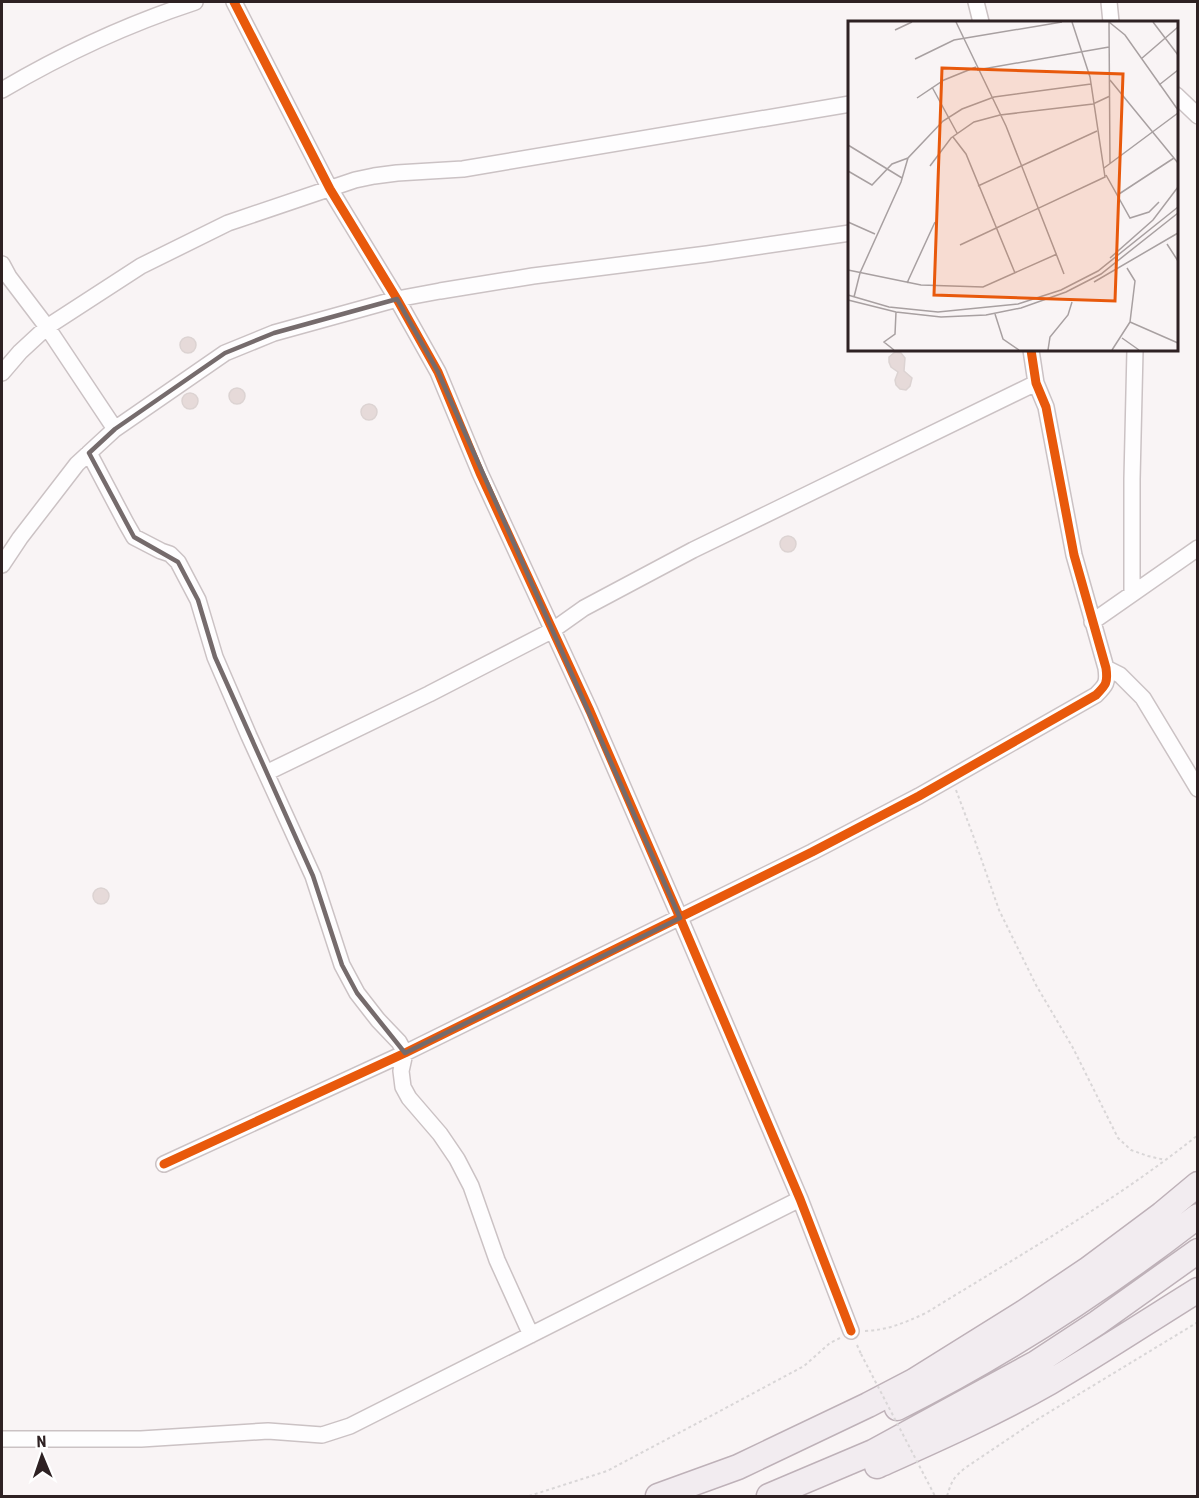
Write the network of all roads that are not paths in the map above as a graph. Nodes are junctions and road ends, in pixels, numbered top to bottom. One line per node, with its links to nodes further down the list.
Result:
1 (195, 2): 7 (street)
2 (238, 2): 11 (street)
3 (976, 2): 5 (street)
4 (1109, 2): 6 (street)
5 (981, 21)
6 (1111, 21)
7 (2, 90)
8 (1178, 97): 10 (street)
9 (848, 104): 11 (street)
10 (1197, 116)
11 (330, 189): 14 (street); 15 (street)
12 (848, 233): 14 (street)
13 (2, 264): 15 (street)
14 (397, 298): 20 (street); 26 (street)
15 (46, 327): 18 (street); 20 (street)
16 (1031, 351): 19 (street)
17 (1135, 351): 24 (street)
18 (2, 373)
19 (1036, 383): 25 (street); 26 (street)
20 (115, 429): 21 (street)
21 (89, 453): 23 (street); 28 (street)
22 (1197, 548): 24 (street)
23 (2, 565)
24 (1132, 593): 25 (street)
25 (1092, 622): 27 (street)
26 (553, 630): 28 (street); 30 (street)
27 (1106, 668): 29 (street); 30 (street)
28 (266, 773): 31 (street)
29 (1197, 789)
30 (680, 918): 31 (street); 34 (street)
31 (405, 1053): 32 (street); 39 (street)
32 (164, 1164)
33 (1197, 1184): 41 (main road)
34 (801, 1199): 38 (street); 39 (street)
35 (1197, 1216): 42 (main road)
36 (1197, 1251): 43 (main road)
37 (1197, 1290): 44 (main road)
38 (851, 1331)
39 (531, 1335): 40 (street)
40 (2, 1439)
41 (658, 1497)
42 (691, 1497)
43 (769, 1497)
44 (802, 1497)

